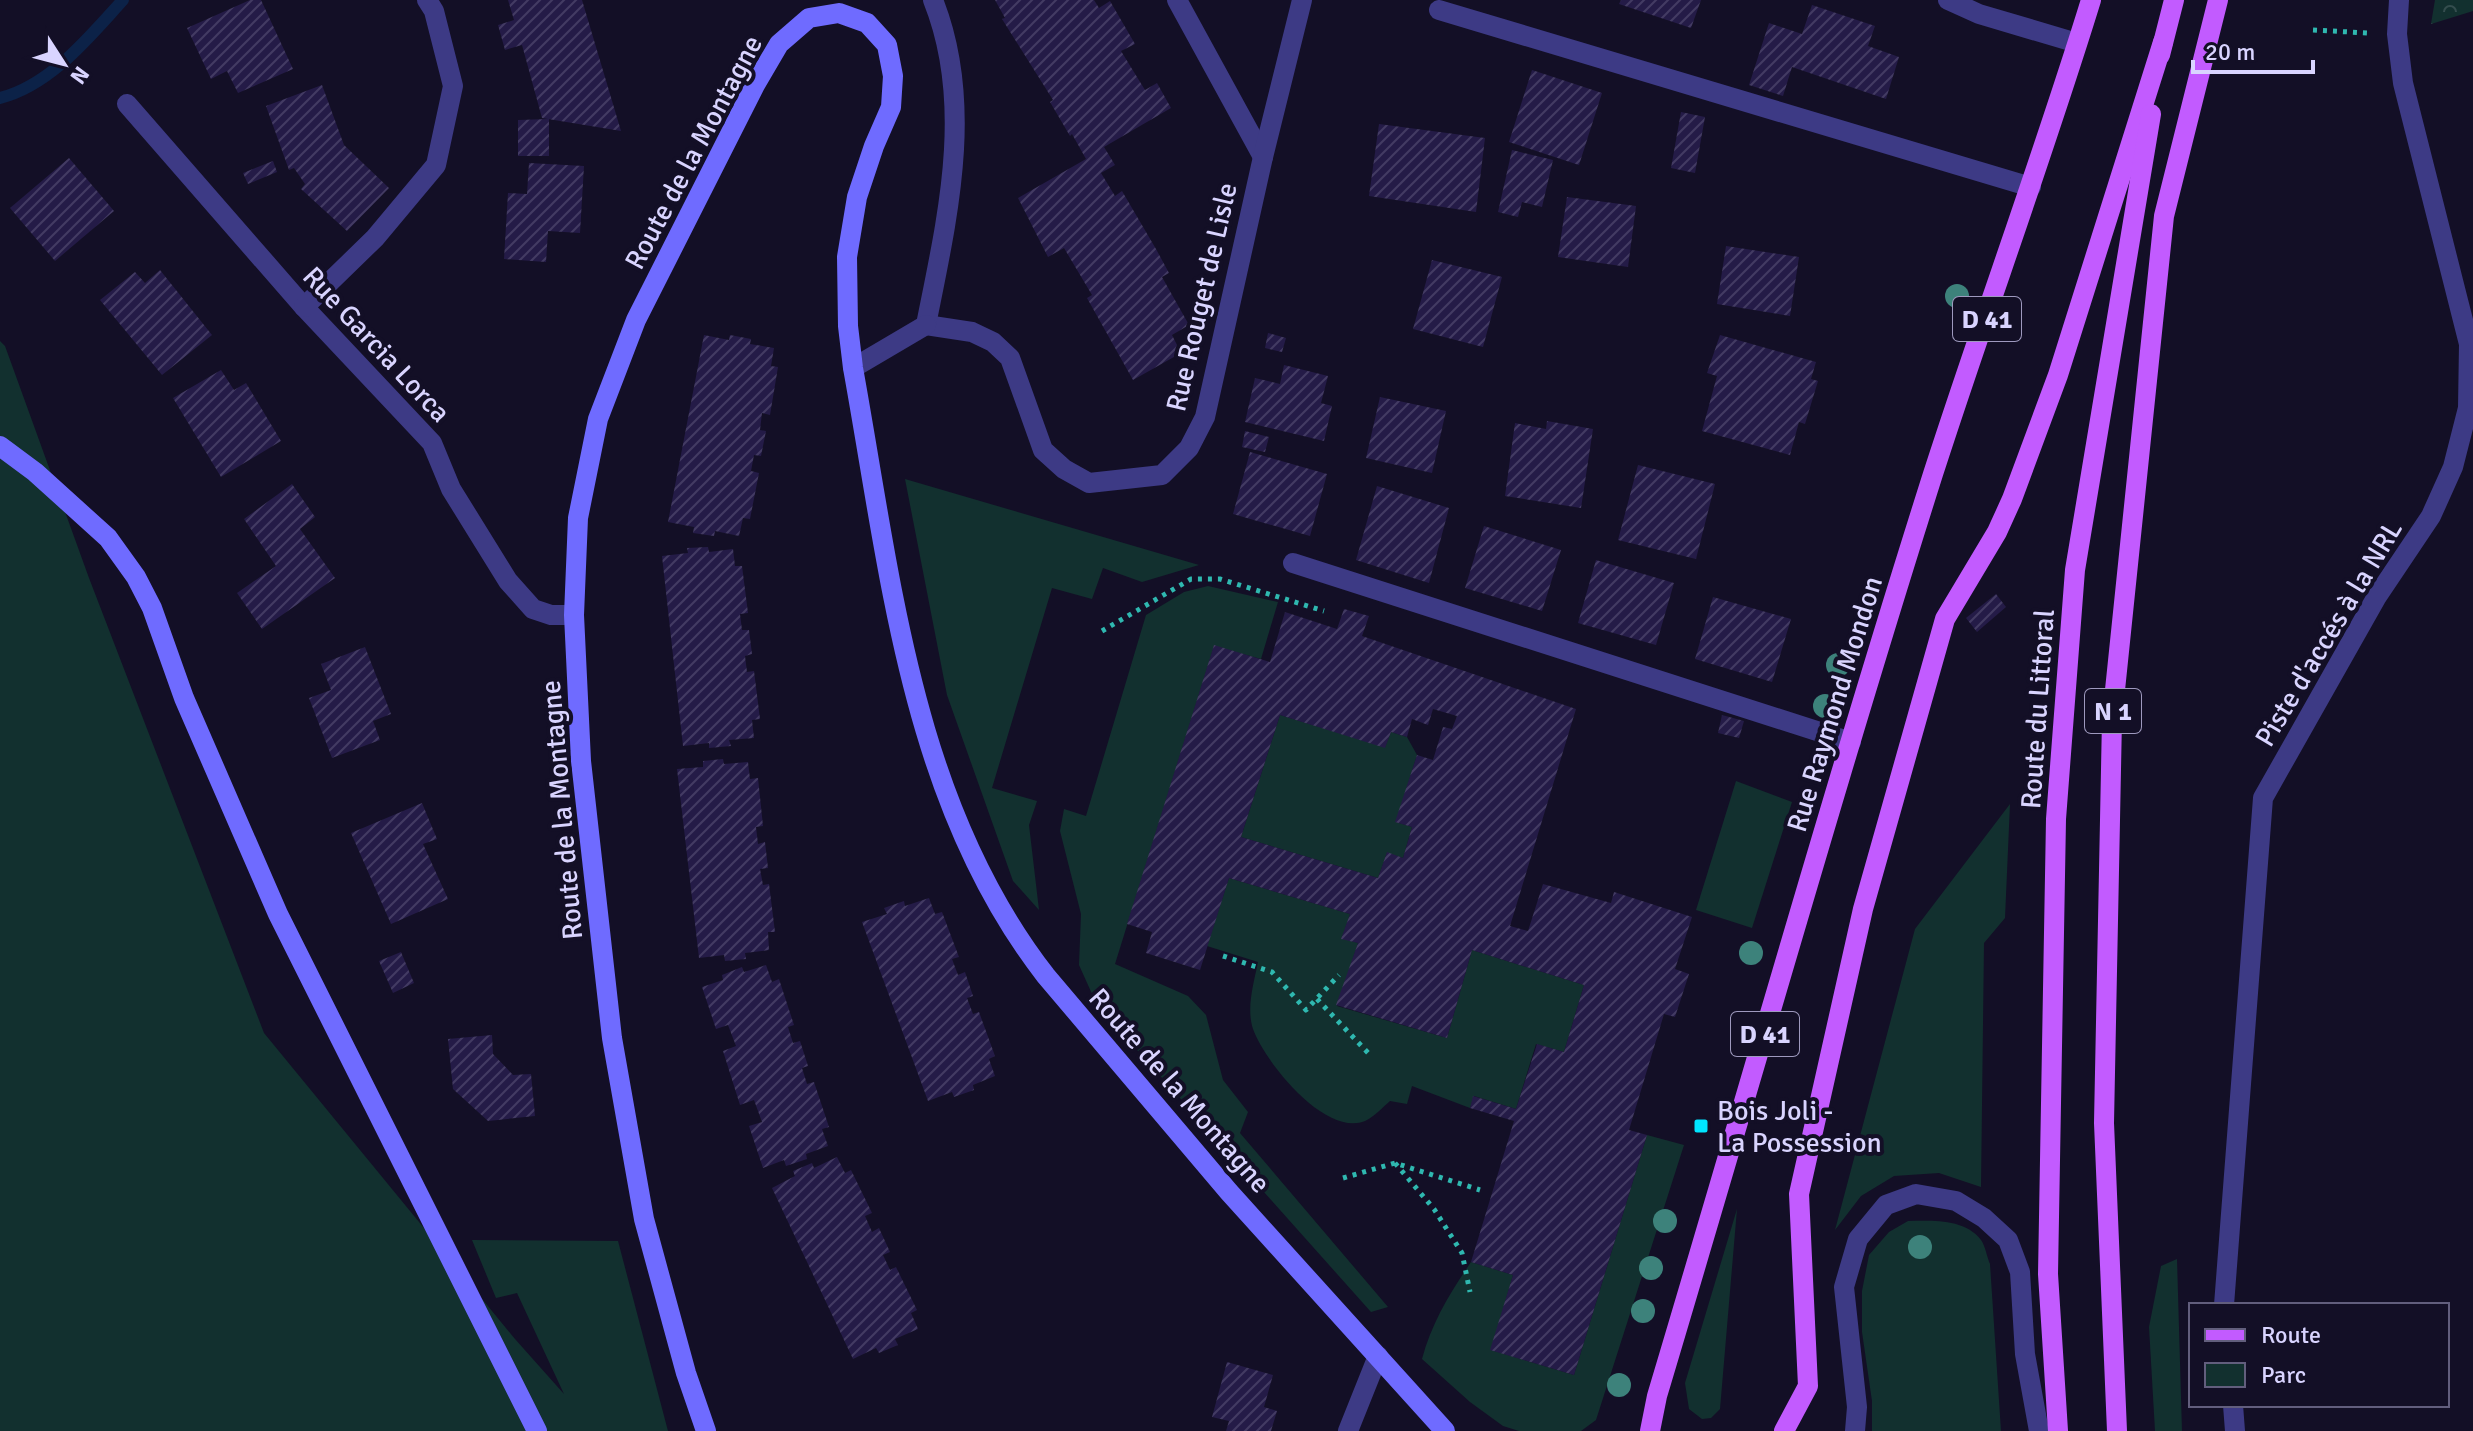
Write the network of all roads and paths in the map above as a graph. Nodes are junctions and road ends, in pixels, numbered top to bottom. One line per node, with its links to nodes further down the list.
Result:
1 (427, 0): 19 (street)
2 (933, 0): 20 (street)
3 (1177, 0): 17 (street)
4 (1302, 0): 17 (street, Rue Rouget de Lisle)
5 (1948, 0): 15 (street)
6 (2091, 0): 15 (main road, Rue Raymond Mondon / D 41)
7 (2174, 0): 14 (main road, Route du Littoral / N 1)
8 (2218, 0): 48 (main road, N 1)
9 (2399, 0): 13 (street, Piste d'accés à la NRL)
10 (840, 6): 21 (main road, Route de la Montagne); 25 (main road, Route de la Montagne)
11 (1439, 10): 18 (street)
12 (2313, 30): 13 (path)
13 (2397, 34): 36 (street, Piste d'accés à la NRL)
14 (2163, 42): 44 (main road); 47 (main road, Route du Littoral / N 1)
15 (2077, 43): 18 (main road, Rue Raymond Mondon / D 41)
16 (127, 104): 19 (street, Rue Garcia Lorca)
17 (1263, 157): 20 (street, Rue Rouget de Lisle)
18 (2031, 187): 27 (main road, Rue Raymond Mondon / D 41)
19 (304, 307): 25 (street, Rue Garcia Lorca)
20 (926, 325): 21 (street)
21 (853, 368): 37 (main road, Route de la Montagne)
22 (0, 446): 40 (main road)
23 (1293, 563): 27 (street)
24 (1324, 611): 26 (path)
25 (574, 615): 41 (main road, Route de la Montagne)
26 (1102, 631)
27 (1851, 742): 43 (main road, Rue Raymond Mondon / D 41)
28 (1223, 956): 30 (path)
29 (1339, 975): 30 (path)
30 (1317, 999): 31 (path)
31 (1371, 1056)
32 (1395, 1163): 33 (path); 34 (path); 35 (path)
33 (1343, 1178)
34 (1480, 1190)
35 (1470, 1292)
36 (2224, 1303)
37 (1378, 1356): 39 (main road, Route de la Montagne); 42 (street)
38 (2233, 1407): 49 (street)
39 (1445, 1428)
40 (537, 1431)
41 (706, 1431)
42 (1348, 1431)
43 (1650, 1431)
44 (1784, 1431)
45 (1855, 1431): 46 (street)
46 (2039, 1431)
47 (2058, 1431)
48 (2117, 1431)
49 (2235, 1431)

